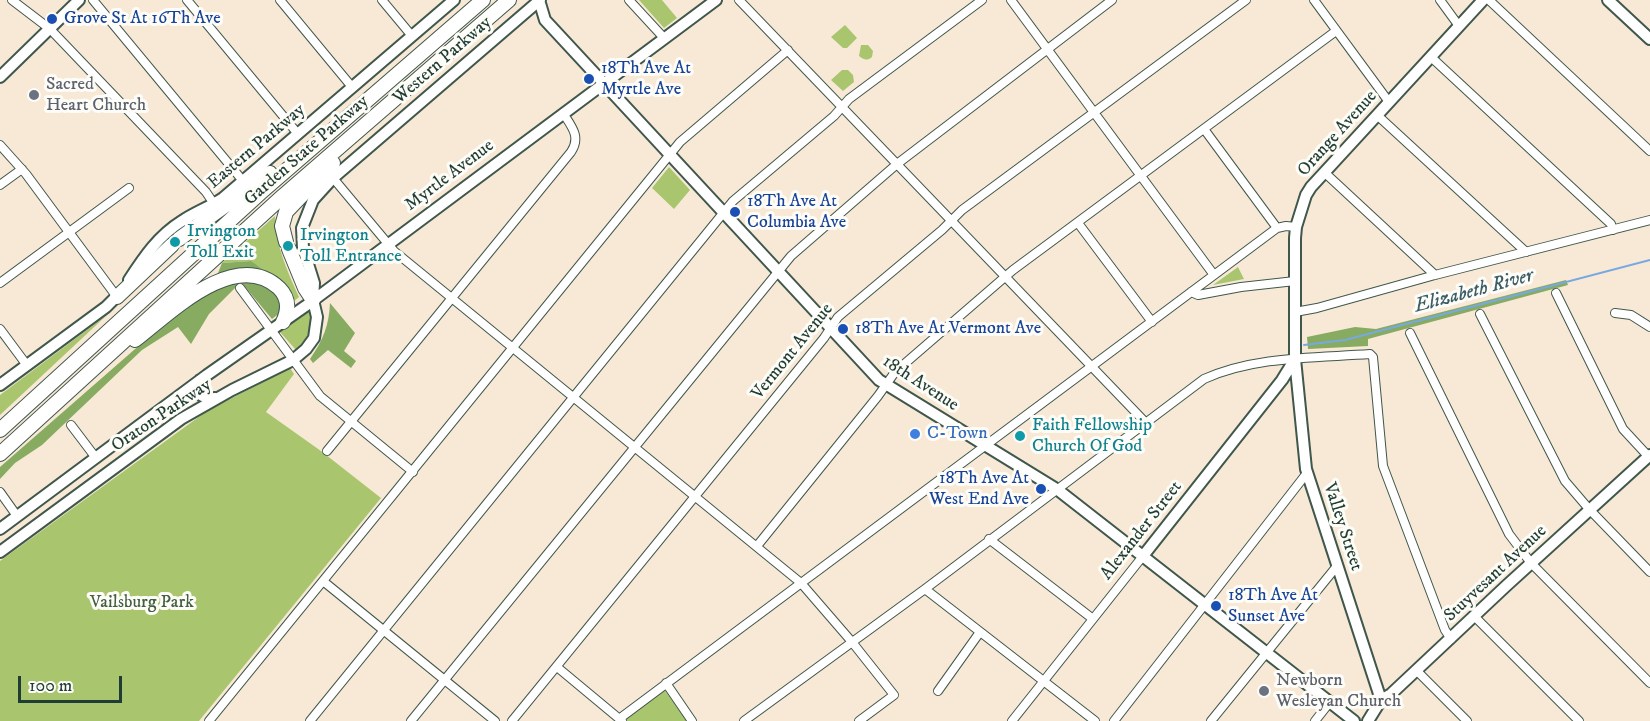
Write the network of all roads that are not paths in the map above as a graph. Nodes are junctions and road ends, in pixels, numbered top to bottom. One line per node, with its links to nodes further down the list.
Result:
1 (12, 0): 24 (street)
2 (79, 0): 24 (main road)
3 (93, 0): 52 (street)
4 (187, 0): 43 (street)
5 (280, 0): 35 (street)
6 (382, 0): 26 (street)
7 (454, 0): 26 (main road, Eastern Parkway)
8 (483, 0): 38 (highway, Garden State Parkway)
9 (509, 0): 33 (highway, Garden State Parkway)
10 (539, 0): 34 (main road, 18th Avenue); 51 (main road, Western Parkway)
11 (630, 0): 27 (street)
12 (716, 0): 27 (main road, Myrtle Avenue)
13 (739, 0): 30 (street)
14 (982, 0): 37 (street)
15 (1011, 0): 29 (street)
16 (1112, 0): 29 (street)
17 (1246, 0): 39 (street, Vermont Avenue)
18 (1314, 0): 25 (street)
19 (1440, 0): 23 (street)
20 (1483, 0): 23 (main road, Orange Avenue)
21 (1489, 0): 45 (street)
22 (1608, 0): 28 (main road)
23 (1459, 26): 31 (main road, Orange Avenue)
24 (50, 28): 32 (main road); 55 (street)
25 (1336, 31): 36 (street); 42 (street)
26 (412, 36): 35 (main road, Eastern Parkway)
27 (664, 38): 34 (main road, Myrtle Avenue)
28 (1650, 39)
29 (1047, 48): 39 (street); 47 (street)
30 (788, 50): 37 (street); 46 (street)
31 (1431, 57): 36 (main road, Orange Avenue); 62 (street)
32 (0, 77)
33 (412, 83): 77 (highway); 95 (highway, Garden State Parkway)
34 (603, 83): 40 (main road, Myrtle Avenue); 46 (main road, 18th Avenue)
35 (352, 87): 43 (main road, Eastern Parkway)
36 (1389, 102): 41 (main road, Orange Avenue)
37 (841, 106): 47 (street); 56 (street)
38 (354, 111): 75 (highway); 101 (highway, Garden State Parkway)
39 (1094, 112): 50 (street); 58 (street, Vermont Avenue)
40 (563, 113): 64 (main road, Myrtle Avenue); 76 (street)
41 (1377, 115): 49 (main road, Orange Avenue); 65 (street)
42 (1204, 129): 50 (street); 61 (street)
43 (298, 134): 52 (main road, Eastern Parkway)
44 (0, 145): 48 (street)
45 (1650, 151)
46 (670, 155): 56 (main road, 18th Avenue); 87 (street)
47 (897, 164): 58 (street); 66 (street)
48 (22, 169): 53 (street); 63 (street)
49 (1324, 172): 60 (main road, Orange Avenue); 68 (street)
50 (1141, 176): 59 (street); 67 (street)
51 (333, 178): 64 (street); 77 (main road, Western Parkway)
52 (243, 181): 55 (main road, Eastern Parkway)
53 (0, 185)
54 (129, 188): 63 (street)
55 (214, 204): 75 (main road, Eastern Parkway)
56 (723, 213): 66 (main road, 18th Avenue); 96 (street)
57 (1650, 220): 62 (street)
58 (951, 221): 69 (street); 85 (street, Vermont Avenue)
59 (1078, 223): 69 (street); 81 (street)
60 (1296, 227): 61 (street); 70 (main road, Orange Avenue)
61 (1278, 228): 67 (street)
62 (1613, 230): 65 (street)
63 (69, 232): 71 (street); 75 (street)
64 (387, 243): 76 (street); 77 (main road, Myrtle Avenue)
65 (1526, 252): 68 (street)
66 (777, 271): 85 (main road, 18th Avenue); 103 (street)
67 (1214, 275): 73 (street)
68 (1435, 275): 78 (street)
69 (1005, 277): 91 (street); 94 (street)
70 (1295, 281): 73 (street); 78 (main road, Orange Avenue)
71 (0, 283)
72 (240, 288): 82 (street)
73 (1191, 292): 81 (street)
74 (1556, 293): 106 (street)
75 (117, 297): 90 (main road, Eastern Parkway)
76 (452, 297): 87 (street); 98 (street)
77 (313, 300): 82 (main road, Myrtle Avenue); 89 (main road, Oraton Parkway)
78 (1295, 312): 88 (main road, Orange Avenue)
79 (1616, 313): 83 (street)
80 (1480, 314): 113 (street)
81 (1152, 322): 91 (street)
82 (277, 326): 89 (street); 92 (main road, Myrtle Avenue); 95 (highway)
83 (1650, 327)
84 (0, 329): 90 (street)
85 (831, 329): 94 (main road, 18th Avenue); 112 (street, Vermont Avenue)
86 (1410, 333): 120 (street)
87 (513, 348): 96 (street); 108 (street)
88 (1295, 359): 99 (street); 109 (main road, Valley Street); 119 (main road, Alexander Street); 131 (street)
89 (293, 360): 97 (main road, Oraton Parkway); 98 (street)
90 (26, 364): 93 (main road, Eastern Parkway)
91 (1092, 367): 99 (street); 102 (street)
92 (200, 380): 97 (main road); 107 (main road, Myrtle Avenue)
93 (0, 384)
94 (885, 384): 102 (main road, 18th Avenue); 117 (street)
95 (64, 394): 105 (highway, Garden State Parkway)
96 (574, 397): 103 (street); 129 (street)
97 (218, 398): 118 (main road, Oraton Parkway)
98 (351, 422): 104 (street); 108 (street)
99 (1146, 423): 110 (street)
100 (71, 425): 107 (street)
101 (0, 430)
102 (986, 445): 110 (main road, 18th Avenue); 124 (street)
103 (635, 447): 112 (street); 136 (street)
104 (327, 452)
105 (0, 454)
106 (1649, 455): 113 (main road, Stuyvesant Avenue)
107 (96, 458): 114 (main road, Myrtle Avenue)
108 (412, 472): 123 (street)
109 (1307, 473): 121 (main road, Valley Street); 126 (street)
110 (1058, 490): 116 (street); 119 (main road, 18th Avenue)
111 (0, 492): 114 (street)
112 (695, 496): 117 (street); 134 (street, Vermont Avenue)
113 (1589, 509): 120 (main road, Stuyvesant Avenue); 122 (street)
114 (17, 516): 115 (main road, Myrtle Avenue)
115 (0, 529)
116 (989, 539): 125 (street); 128 (street)
117 (757, 546): 124 (street)
118 (0, 552)
119 (1143, 556): 126 (main road, 18th Avenue); 128 (street, Alexander Street)
120 (1531, 563): 127 (main road, Stuyvesant Avenue); 139 (street)
121 (1337, 566): 133 (street); 141 (main road, Valley Street)
122 (1648, 567)
123 (323, 581): 129 (street); 145 (street)
124 (801, 583): 132 (street); 138 (street)
125 (925, 589): 130 (street); 132 (street)
126 (1204, 603): 133 (main road, 18th Avenue); 155 (street)
127 (1474, 616): 131 (main road, Stuyvesant Avenue); 144 (street)
128 (1093, 619): 137 (street, Alexander Street)
129 (384, 630): 136 (street); 146 (street)
130 (980, 633): 137 (street); 140 (street)
131 (1451, 639): 135 (main road, Stuyvesant Avenue)
132 (852, 642): 151 (street); 152 (street)
133 (1266, 652): 142 (main road, 18th Avenue); 156 (street)
134 (557, 667): 143 (street); 149 (street, Vermont Avenue)
135 (1416, 670): 141 (main road, Stuyvesant Avenue); 160 (street)
136 (445, 680): 147 (street); 148 (street)
137 (1044, 681): 153 (street, Alexander Street); 154 (street)
138 (666, 683): 143 (street); 150 (street)
139 (1650, 683)
140 (938, 691)
141 (1381, 700): 159 (main road, Stuyvesant Avenue)
142 (1330, 702): 157 (street); 158 (main road, 18th Avenue)
143 (620, 720)
144 (1577, 720)
145 (209, 721)
146 (310, 721)
147 (411, 721)
148 (495, 721)
149 (512, 721)
150 (692, 721)
151 (744, 721)
152 (859, 721)
153 (1012, 721)
154 (1095, 721)
155 (1114, 721)
156 (1211, 721)
157 (1315, 721)
158 (1354, 721)
159 (1368, 721)
160 (1467, 721)

